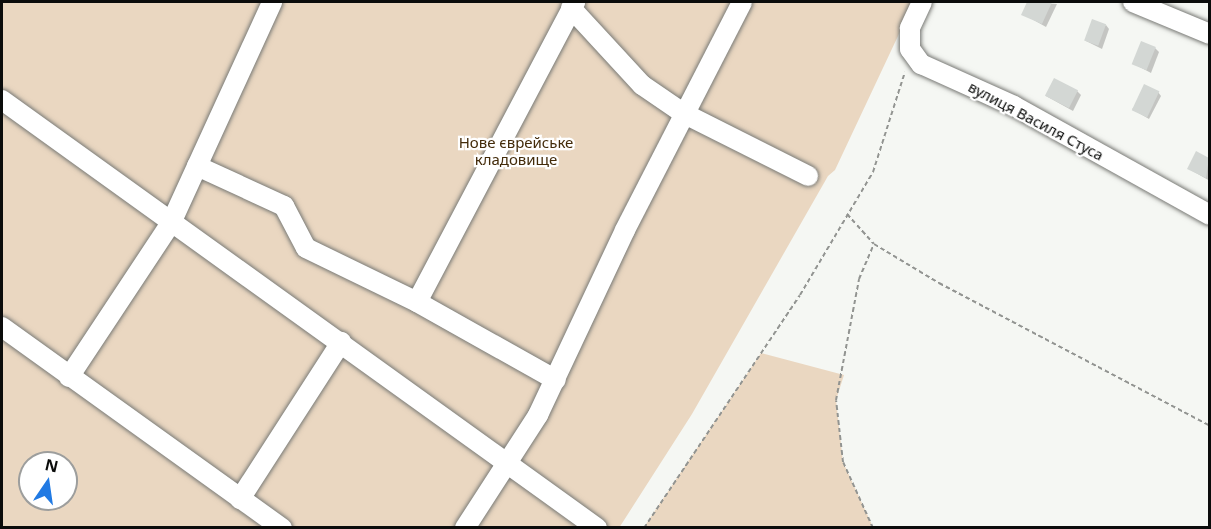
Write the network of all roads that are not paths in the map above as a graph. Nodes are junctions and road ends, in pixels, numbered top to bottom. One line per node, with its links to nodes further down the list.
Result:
1 (272, 2): 9 (street)
2 (742, 2): 8 (street)
3 (922, 2): 11 (street, вулиця Василя Стуса)
4 (1133, 2): 6 (street)
5 (573, 5): 8 (street); 13 (street)
6 (1209, 34)
7 (2, 100): 12 (street)
8 (683, 113): 10 (street); 17 (street)
9 (197, 166): 12 (street); 13 (street)
10 (808, 176)
11 (1209, 215)
12 (171, 223): 15 (street); 16 (street)
13 (417, 302): 17 (street)
14 (2, 327): 16 (street)
15 (341, 342): 18 (street); 19 (street)
16 (69, 377): 19 (street)
17 (556, 380): 18 (street)
18 (507, 461): 21 (street); 22 (street)
19 (240, 499): 20 (street)
20 (282, 528)
21 (465, 528)
22 (597, 528)

